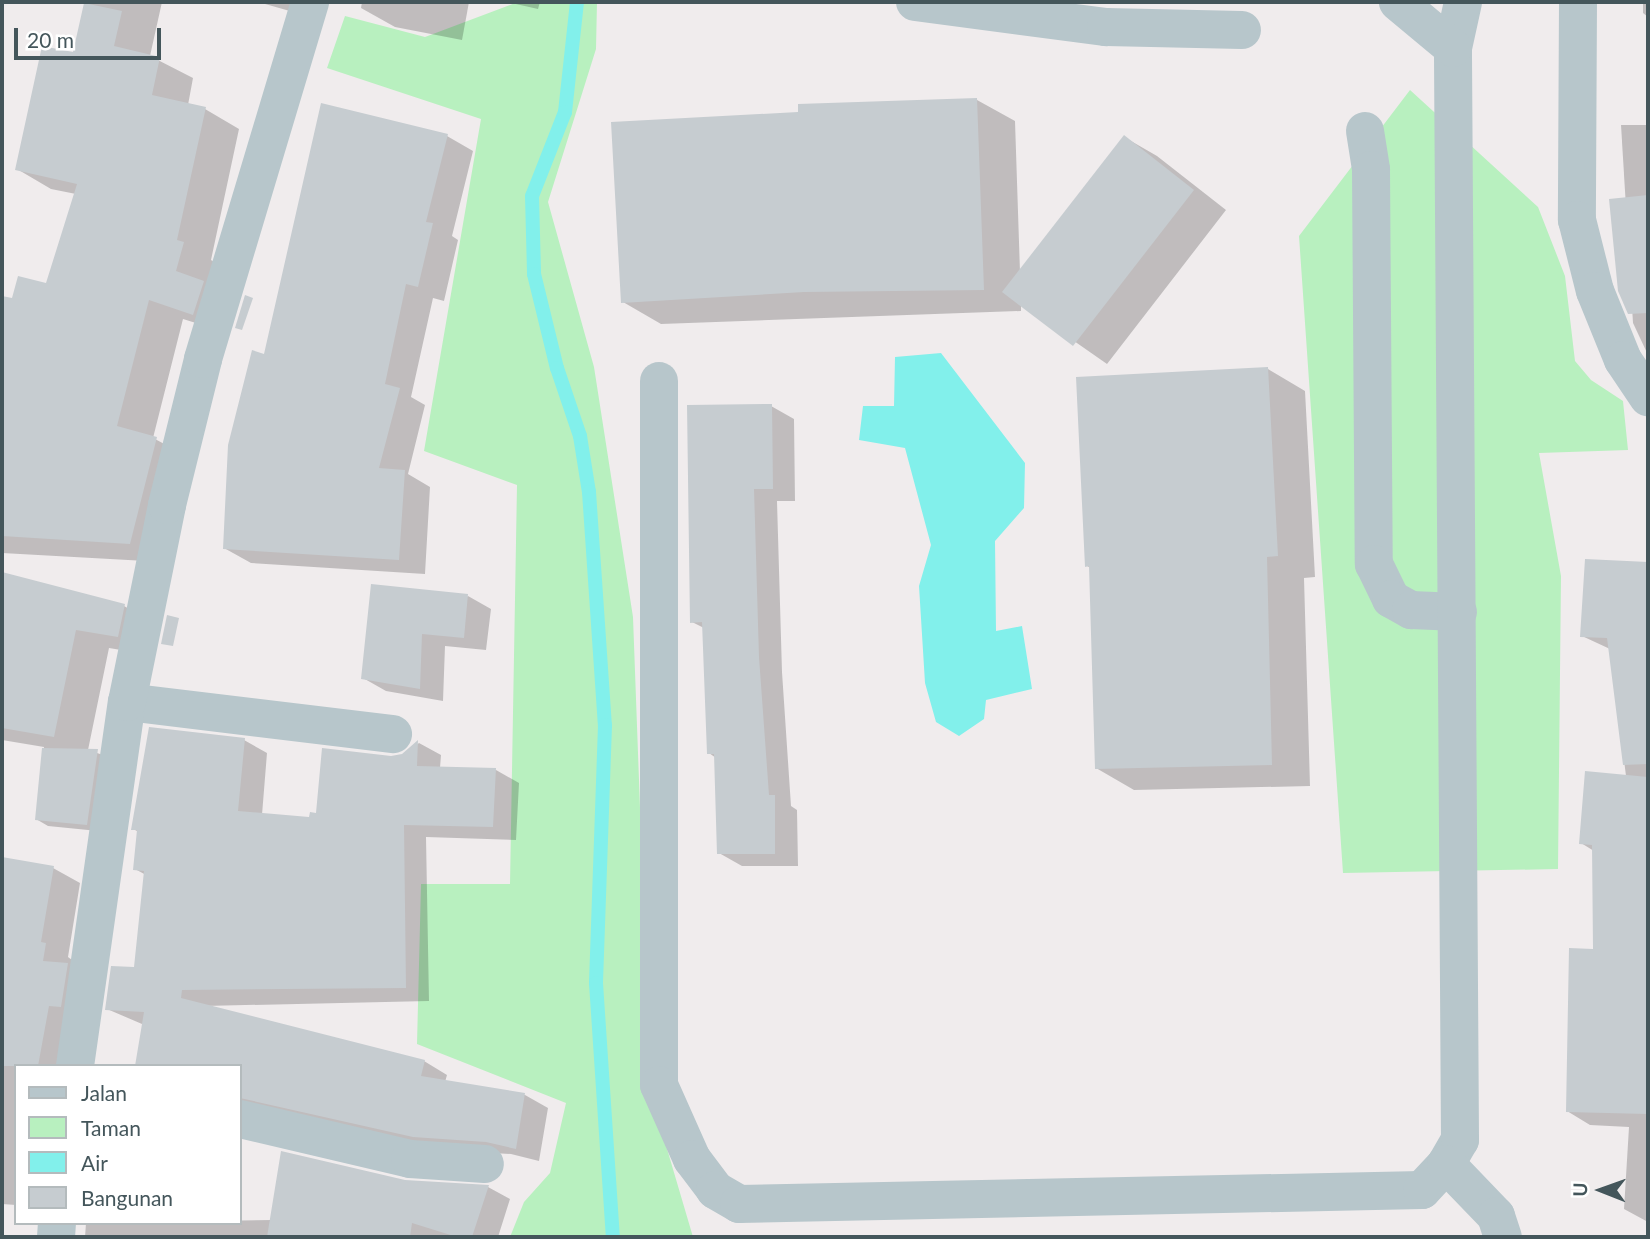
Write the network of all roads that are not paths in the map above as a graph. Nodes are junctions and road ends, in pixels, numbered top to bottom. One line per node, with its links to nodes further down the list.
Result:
1 (310, 2): 12 (street)
2 (915, 2): 6 (street)
3 (1398, 2): 7 (street)
4 (1463, 2): 7 (street)
5 (1578, 2): 10 (street)
6 (1242, 30)
7 (1453, 48): 11 (street)
8 (1364, 131): 11 (street)
9 (659, 381): 17 (street)
10 (1648, 397)
11 (1458, 612): 17 (street)
12 (127, 702): 13 (street); 14 (street)
13 (393, 734)
14 (75, 1064)
15 (242, 1119): 16 (street)
16 (485, 1164)
17 (1446, 1164): 18 (street)
18 (1503, 1237)

